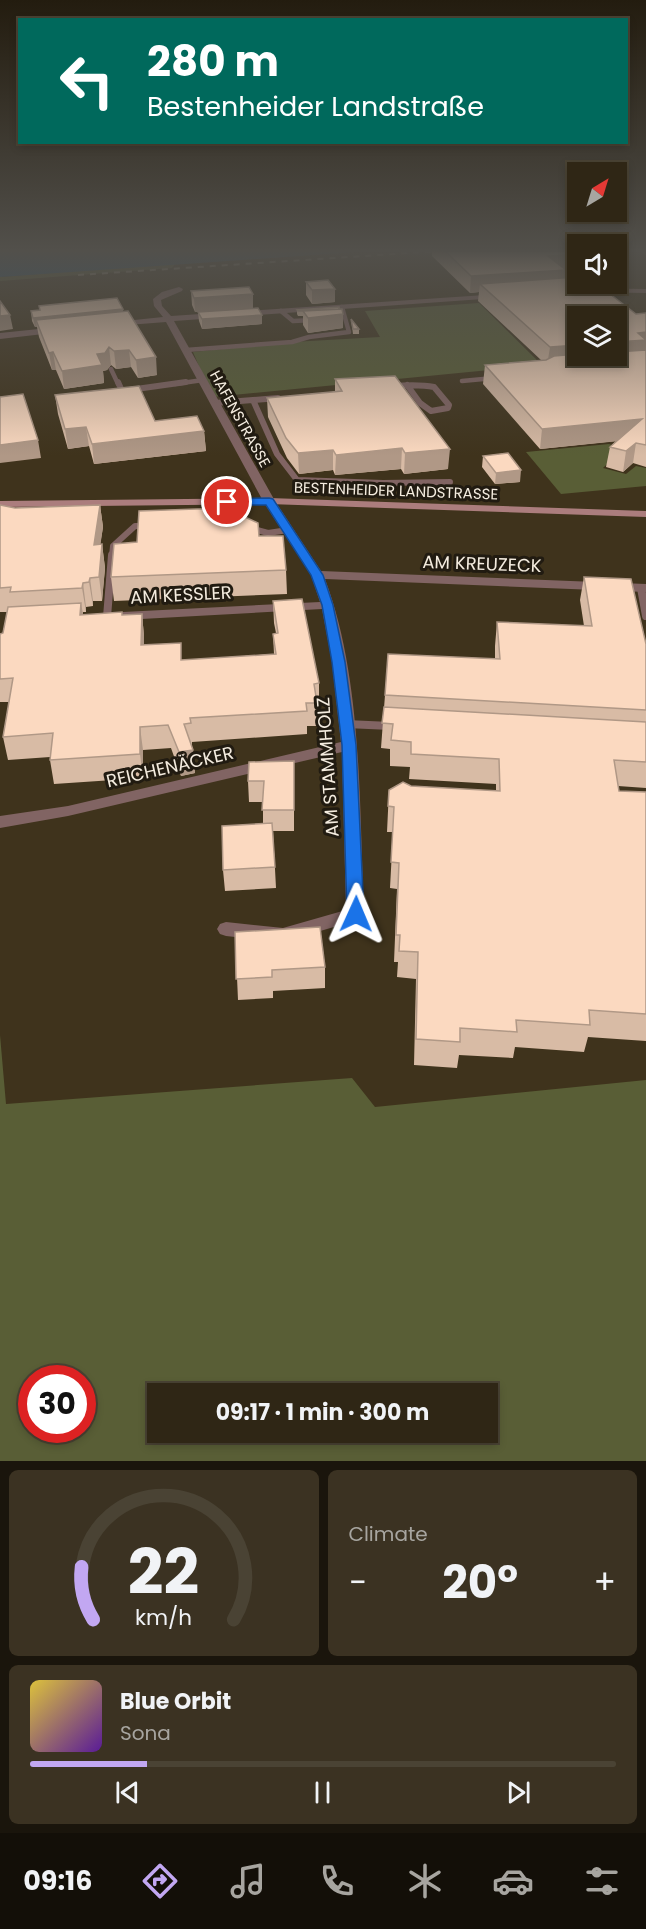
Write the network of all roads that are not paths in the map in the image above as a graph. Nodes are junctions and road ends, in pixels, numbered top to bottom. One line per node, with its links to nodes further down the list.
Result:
1 (167, 319): 6 (street)
2 (169, 319): 9 (street, HAFENSTRASSE)
3 (292, 319): 4 (lane)
4 (322, 319)
5 (345, 319): 9 (lane)
6 (101, 326)
7 (68, 329): 8 (street)
8 (0, 336)
9 (186, 350): 12 (street, HAFENSTRASSE)
10 (111, 369): 12 (lane)
11 (497, 378): 13 (lane)
12 (203, 380): 18 (street, HAFENSTRASSE)
13 (462, 381)
14 (407, 386): 14 (lane); 15 (lane)
15 (388, 387)
16 (282, 397): 17 (lane)
17 (253, 400): 18 (lane); 19 (lane)
18 (215, 403): 20 (street, HAFENSTRASSE)
19 (450, 482)
20 (269, 501): 21 (main road, BESTENHEIDER LANDSTRASSE); 22 (main road, BESTENHEIDER LANDSTRASSE); 25 (street, AM STAMMHOLZ)
21 (0, 504)
22 (646, 514)
23 (242, 525): 25 (lane)
24 (159, 526): 30 (lane)
25 (288, 530): 26 (street, AM STAMMHOLZ)
26 (317, 575): 27 (street, AM KREUZECK); 28 (street, AM STAMMHOLZ)
27 (644, 588): 29 (lane)
28 (328, 605): 30 (street, AM KESSLER); 31 (street, AM STAMMHOLZ)
29 (646, 616)
30 (101, 617)
31 (346, 724): 32 (lane); 33 (street, AM STAMMHOLZ)
32 (404, 727)
33 (349, 745): 34 (street, REICHENÄCKER); 35 (street, AM STAMMHOLZ)
34 (0, 822)
35 (226, 929)

